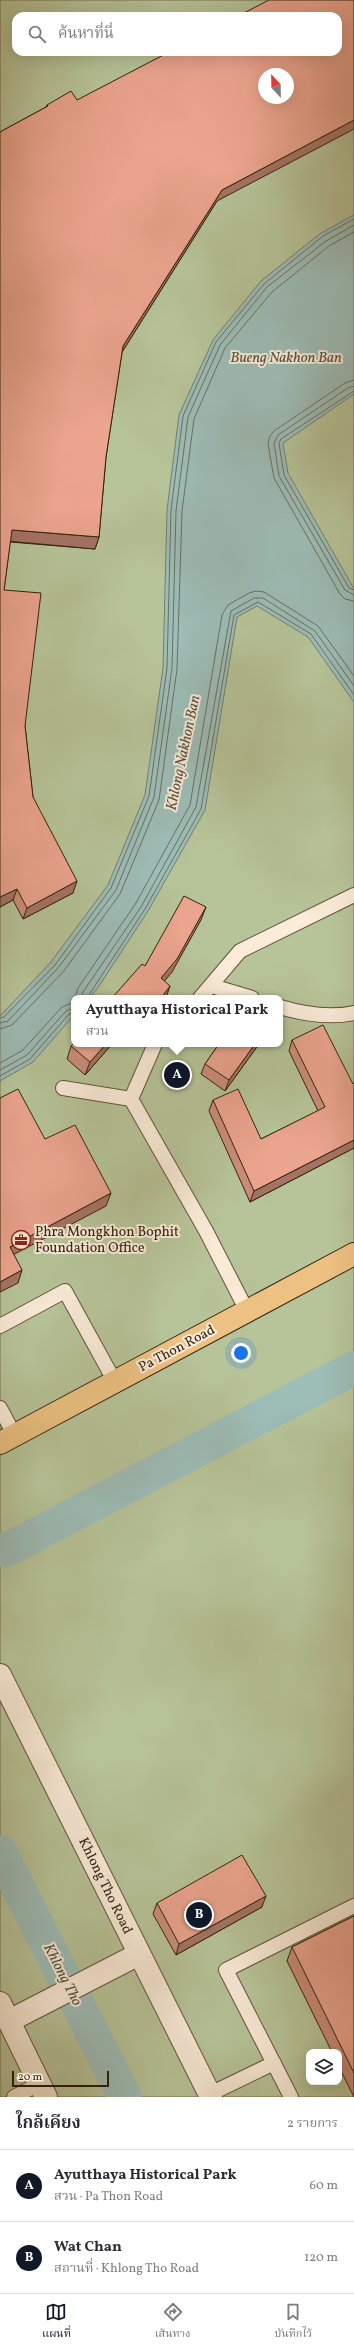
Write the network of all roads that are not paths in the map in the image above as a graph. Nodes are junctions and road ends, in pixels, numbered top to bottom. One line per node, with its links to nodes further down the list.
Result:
1 (354, 895): 2 (lane)
2 (212, 986): 3 (lane); 4 (lane)
3 (203, 995)
4 (242, 995)
5 (283, 1008): 6 (lane)
6 (354, 1013)
7 (154, 1047): 9 (lane)
8 (63, 1088): 9 (lane)
9 (131, 1099): 11 (lane)
10 (354, 1254): 11 (main road, Pa Thon Road)
11 (247, 1311): 13 (main road, Pa Thon Road)
12 (0, 1326): 13 (lane)
13 (115, 1382): 15 (main road, Pa Thon Road)
14 (0, 1408): 15 (lane)
15 (7, 1440)
16 (0, 1675): 18 (street, Khlong Tho Road)
17 (354, 1906): 20 (lane)
18 (130, 1959): 19 (street); 22 (street, Khlong Tho Road)
19 (11, 2012): 21 (street)
20 (274, 2063): 22 (lane); 24 (lane)
21 (42, 2091): 23 (lane)
22 (211, 2096)
23 (14, 2097)
24 (291, 2097)

